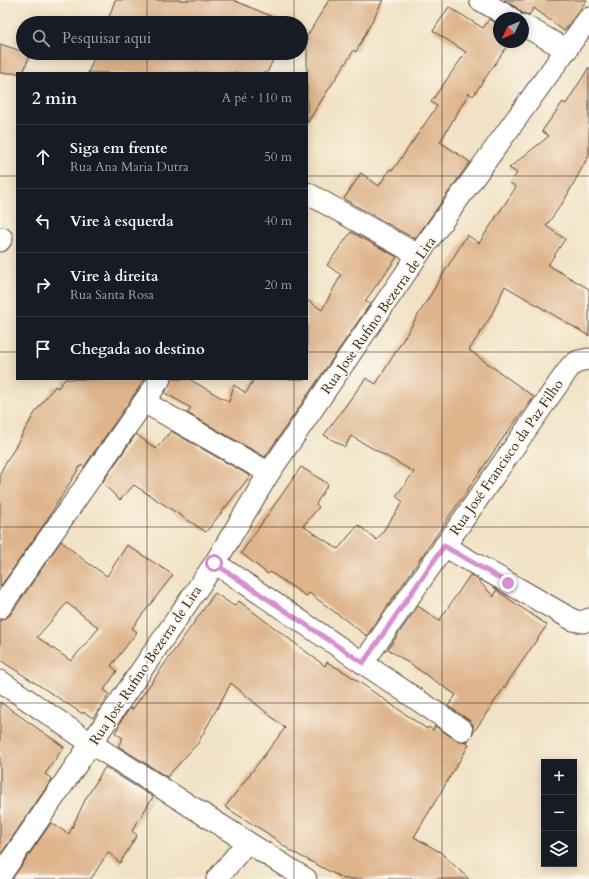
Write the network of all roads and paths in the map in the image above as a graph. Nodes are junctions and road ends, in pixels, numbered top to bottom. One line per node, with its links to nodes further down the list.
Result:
1 (480, 0): 2 (street)
2 (501, 12)
3 (589, 18): 5 (street, Rua Jose Rufino Bezerra de Lira)
4 (529, 28): 5 (street)
5 (567, 50): 7 (street, Rua Jose Rufino Bezerra de Lira)
6 (308, 194): 7 (street)
7 (418, 255): 11 (street, Rua Jose Rufino Bezerra de Lira)
8 (589, 359): 12 (street, Rua José Francisco da Paz Filho)
9 (159, 380): 10 (street)
10 (144, 402): 11 (street); 14 (street)
11 (269, 473): 13 (street, Rua Jose Rufino Bezerra de Lira)
12 (444, 546): 15 (street); 16 (street, Rua José Francisco da Paz Filho)
13 (214, 563): 16 (street); 19 (street, Rua Jose Rufino Bezerra de Lira)
14 (0, 608)
15 (589, 619)
16 (363, 663): 18 (street)
17 (0, 681): 19 (street)
18 (462, 730)
19 (92, 744): 20 (street); 21 (street, Rua Jose Rufino Bezerra de Lira)
20 (247, 842): 22 (street); 23 (street)
21 (0, 876)
22 (217, 879)
23 (306, 879)

